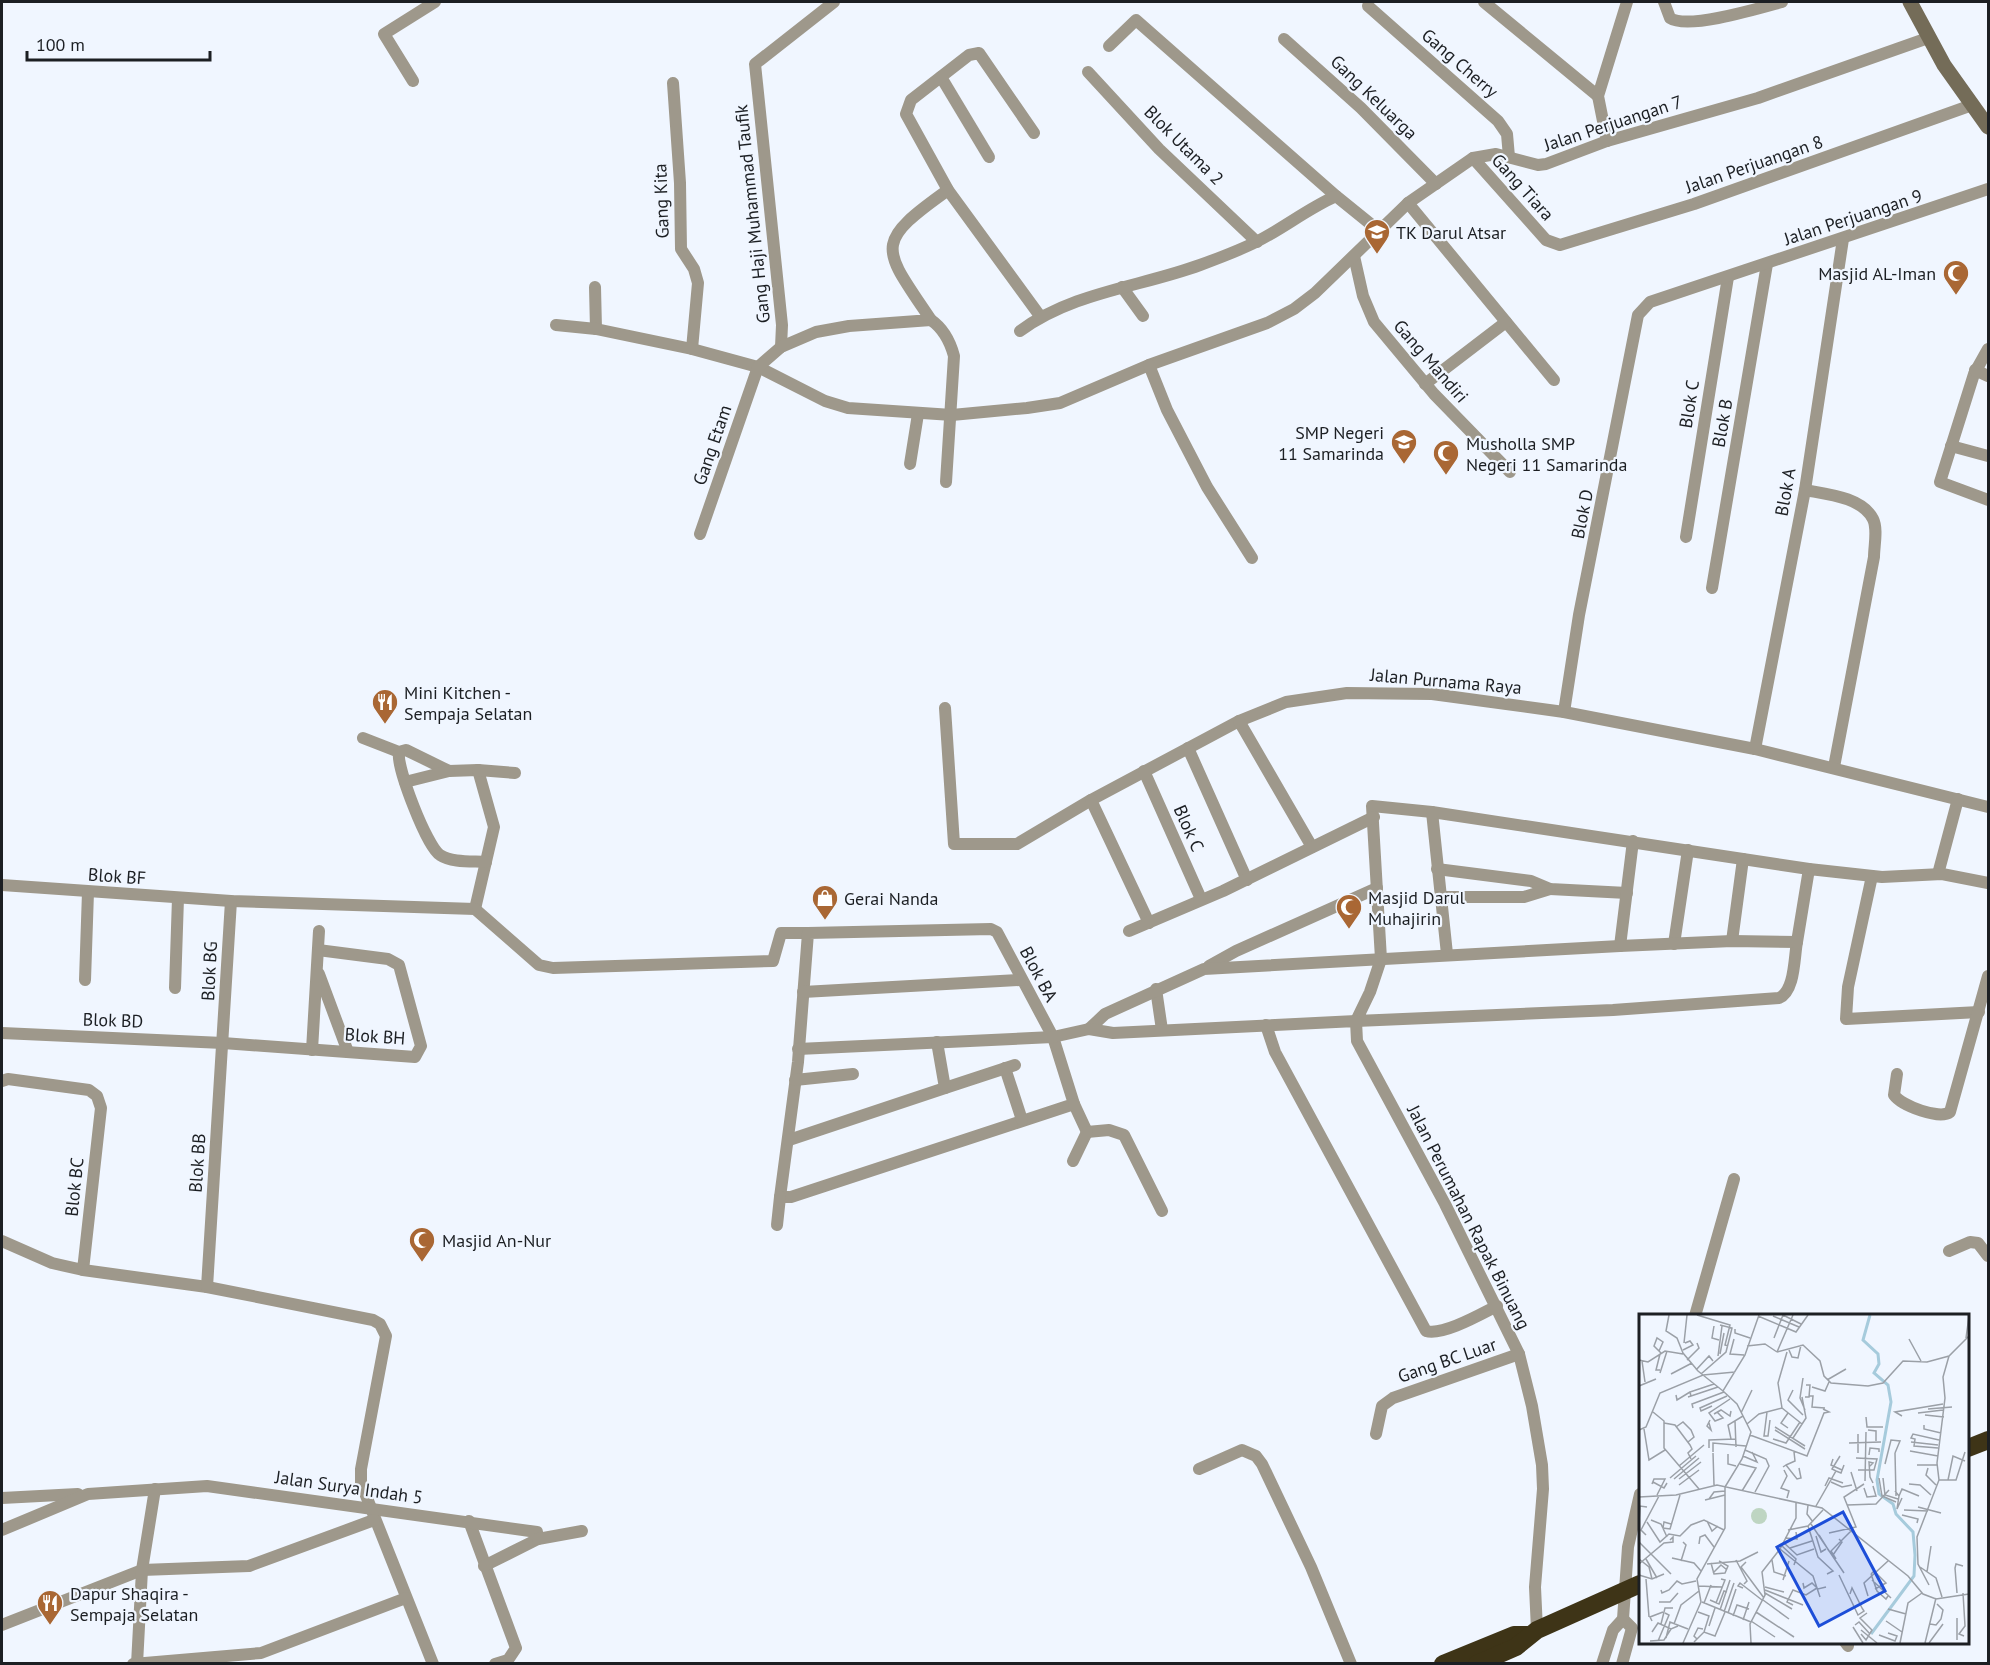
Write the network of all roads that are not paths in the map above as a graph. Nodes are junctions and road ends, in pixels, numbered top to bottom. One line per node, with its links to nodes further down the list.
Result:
1 (435, 2): 14 (street)
2 (834, 2): 45 (street, Gang Haji Muhammad Taufik)
3 (1484, 2): 16 (street)
4 (1664, 2): 5 (street)
5 (1782, 2)
6 (1910, 2): 9 (street)
7 (1624, 3): 16 (street)
8 (1368, 6): 22 (street, Gang Cherry)
9 (1928, 38): 17 (street); 20 (street, Jalan Perjuangan 7)
10 (1284, 39): 24 (street, Gang Keluarga)
11 (1109, 45): 27 (street)
12 (1088, 72): 32 (street, Blok Utama 2)
13 (941, 77): 19 (street); 21 (street); 26 (street)
14 (413, 81)
15 (672, 83): 46 (street, Gang Kita)
16 (1598, 96): 20 (street)
17 (1972, 105): 18 (street); 31 (street, Jalan Perjuangan 8)
18 (1989, 127)
19 (1034, 133)
20 (1607, 141): 22 (street, Jalan Perjuangan 7)
21 (989, 157)
22 (1509, 157): 23 (street, Jalan Perjuangan 7)
23 (1473, 158): 24 (street); 31 (street, Gang Tiara)
24 (1436, 184): 28 (street)
25 (1989, 189): 30 (street, Jalan Perjuangan 9)
26 (948, 190): 38 (street); 40 (street)
27 (1336, 196): 29 (street); 32 (street)
28 (1408, 203): 29 (street); 41 (street)
29 (1378, 230): 33 (street)
30 (1843, 239): 34 (street, Jalan Perjuangan 9); 61 (street, Blok A)
31 (1546, 240)
32 (1257, 242): 37 (street)
33 (1354, 256): 48 (street); 53 (street, Gang Mandiri)
34 (1767, 264): 35 (street, Jalan Perjuangan 9); 66 (street, Blok B)
35 (1728, 277): 64 (street, Blok C); 68 (street, Blok D)
36 (596, 287): 43 (street)
37 (1122, 287): 38 (street); 39 (street)
38 (1040, 316): 44 (street)
39 (1143, 316)
40 (931, 320): 45 (street); 55 (street)
41 (1506, 322): 52 (street); 53 (street)
42 (556, 325): 43 (street)
43 (596, 329): 46 (street)
44 (1020, 331)
45 (781, 347): 49 (street)
46 (692, 349): 49 (street)
47 (1989, 349): 50 (street)
48 (1149, 365): 55 (street); 65 (street)
49 (758, 367): 54 (street); 63 (street, Gang Etam)
50 (1975, 370): 51 (street); 56 (street)
51 (1989, 376)
52 (1554, 380)
53 (1425, 384): 59 (street, Gang Mandiri)
54 (918, 414): 55 (street); 58 (street)
55 (952, 415): 60 (street)
56 (1951, 446): 57 (street); 62 (street)
57 (1989, 456)
58 (910, 464)
59 (1510, 472)
60 (946, 482)
61 (1805, 490): 72 (street, Blok A); 74 (street)
62 (1989, 500)
63 (700, 534)
64 (1686, 537)
65 (1252, 558)
66 (1712, 588)
67 (945, 708): 81 (street, Jalan Purnama Raya)
68 (1564, 711): 69 (street, Jalan Purnama Raya); 72 (street, Jalan Purnama Raya)
69 (1239, 721): 71 (street, Jalan Purnama Raya); 86 (street)
70 (363, 738): 73 (street)
71 (1188, 747): 77 (street, Jalan Purnama Raya); 94 (street)
72 (1755, 749): 74 (street, Jalan Purnama Raya)
73 (399, 752): 76 (street); 79 (street)
74 (1833, 767): 80 (street, Jalan Purnama Raya)
75 (478, 770): 76 (street); 78 (street); 89 (street)
76 (449, 771): 79 (street)
77 (1144, 771): 81 (street, Jalan Purnama Raya); 104 (street, Blok C)
78 (515, 773)
79 (405, 782): 89 (street)
80 (1958, 799): 82 (street, Jalan Purnama Raya); 92 (street)
81 (1091, 800): 107 (street)
82 (1989, 807)
83 (1432, 812): 84 (street); 85 (street); 90 (street)
84 (1374, 817): 86 (street); 97 (street)
85 (1633, 841): 87 (street); 100 (street)
86 (1312, 847): 94 (street)
87 (1688, 850): 88 (street); 113 (street)
88 (1743, 859): 91 (street); 111 (street)
89 (486, 862): 106 (street)
90 (1437, 869): 98 (street); 102 (street)
91 (1809, 869): 93 (street); 112 (street)
92 (1938, 874): 93 (street); 95 (street)
93 (1872, 876): 126 (street)
94 (1247, 880): 104 (street)
95 (1989, 883)
96 (2, 885): 99 (street, Blok BF); 101 (street)
97 (1377, 888): 117 (street); 119 (street)
98 (1550, 889): 100 (street); 102 (street)
99 (88, 892): 103 (street, Blok BF); 121 (street)
100 (1627, 893): 114 (street)
101 (2, 895)
102 (1440, 897): 116 (street)
103 (178, 898): 105 (street, Blok BF); 123 (street)
104 (1201, 899): 107 (street)
105 (231, 901): 106 (street, Blok BF); 133 (street, Blok BG)
106 (475, 909): 110 (street)
107 (1149, 922): 109 (street)
108 (319, 931): 115 (street)
109 (1129, 932)
110 (808, 933): 122 (street, Blok BA); 125 (street)
111 (1732, 940): 112 (street); 113 (street)
112 (1797, 942): 129 (street)
113 (1674, 944): 114 (street)
114 (1620, 946): 116 (street)
115 (318, 950): 118 (street); 136 (street, Blok BH)
116 (1447, 954): 117 (street)
117 (1381, 959): 119 (street); 129 (street)
118 (317, 967): 135 (street); 136 (street)
119 (1204, 969): 124 (street)
120 (1989, 976): 126 (street)
121 (85, 980)
122 (1020, 980): 125 (street); 132 (street, Blok BA)
123 (175, 988)
124 (1156, 989): 127 (street); 128 (street)
125 (803, 992): 137 (street)
126 (1980, 1006): 139 (street)
127 (1089, 1029): 128 (street); 132 (street)
128 (1162, 1030): 130 (street)
129 (1356, 1030): 130 (street); 157 (street, Jalan Perumahan Rapak Binuang)
130 (1267, 1031): 157 (street)
131 (2, 1034): 133 (street, Blok BD)
132 (1055, 1042): 134 (street); 143 (street, Blok BA)
133 (224, 1043): 135 (street, Blok BH); 156 (street, Blok BB)
134 (938, 1047): 137 (street); 142 (street)
135 (312, 1050): 136 (street, Blok BH)
136 (348, 1052)
137 (798, 1055): 140 (street)
138 (853, 1074): 140 (street)
139 (1898, 1074)
140 (796, 1077): 146 (street)
141 (2, 1082): 155 (street, Blok BC)
142 (945, 1088): 144 (street); 146 (street)
143 (1074, 1104): 144 (street); 145 (street, Blok BA)
144 (1022, 1120): 149 (street)
145 (1087, 1132): 147 (street); 150 (street)
146 (789, 1140): 149 (street)
147 (1073, 1161)
148 (1734, 1179): 158 (street)
149 (780, 1197): 151 (street)
150 (1162, 1211)
151 (777, 1225)
152 (2, 1241): 155 (street)
153 (1949, 1251): 154 (street)
154 (1989, 1256)
155 (83, 1270): 156 (street)
156 (207, 1287): 168 (street)
157 (1497, 1306): 159 (street, Jalan Perumahan Rapak Binuang)
158 (1696, 1314)
159 (1519, 1354): 160 (street, Gang BC Luar); 179 (street, Jalan Perumahan Rapak Binuang)
160 (1376, 1434)
161 (1989, 1440): 162 (highway)
162 (1969, 1448)
163 (1199, 1469): 183 (street)
164 (155, 1489): 165 (street, Jalan Surya Indah 5); 168 (street, Jalan Surya Indah 5); 174 (street)
165 (88, 1494): 166 (street, Jalan Surya Indah 5); 170 (street, Jalan Surya Indah 5)
166 (2, 1498)
167 (1639, 1502): 175 (street)
168 (372, 1515): 169 (street, Jalan Surya Indah 5); 174 (street); 176 (street)
169 (469, 1521): 172 (street, Jalan Surya Indah 5); 173 (street)
170 (2, 1530)
171 (582, 1531): 172 (street)
172 (538, 1539): 173 (street)
173 (484, 1566): 182 (street)
174 (142, 1570): 178 (street); 180 (street)
175 (1634, 1587): 177 (street); 179 (highway)
176 (406, 1598): 180 (street); 181 (street)
177 (1623, 1619): 186 (street); 187 (street)
178 (2, 1625)
179 (1533, 1633): 184 (highway); 185 (highway)
180 (136, 1663)
181 (433, 1664)
182 (495, 1664)
183 (1351, 1664)
184 (1443, 1664)
185 (1477, 1664)
186 (1602, 1664)
187 (1622, 1664)

